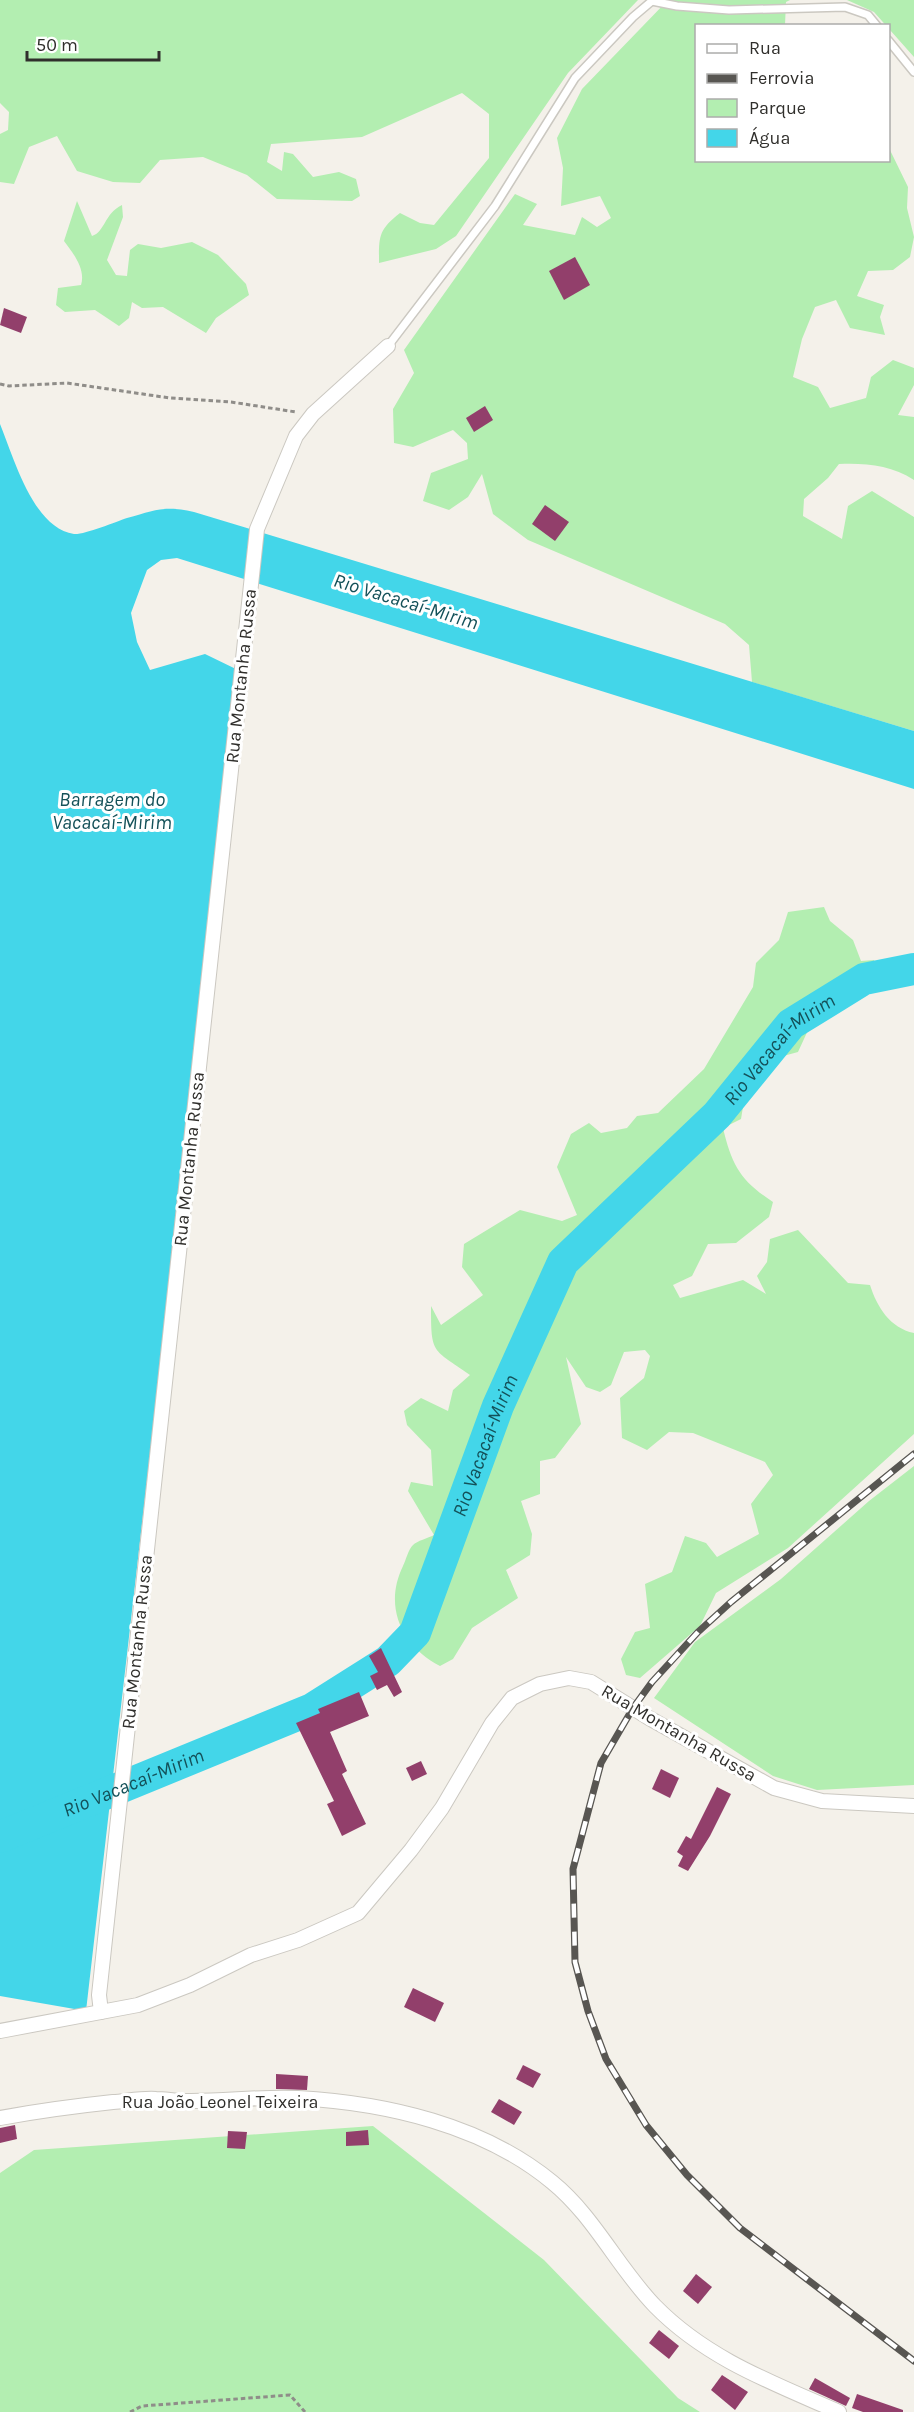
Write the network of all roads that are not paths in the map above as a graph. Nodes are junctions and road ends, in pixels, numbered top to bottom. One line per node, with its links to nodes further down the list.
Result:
1 (652, 0): 2 (lane); 5 (lane)
2 (875, 24)
3 (890, 42): 4 (lane)
4 (914, 72)
5 (388, 346): 7 (street, Rua Montanha Russa)
6 (914, 1806): 7 (street, Rua Montanha Russa)
7 (101, 2012): 8 (street)
8 (0, 2031)
9 (0, 2118): 10 (street, Rua João Leonel Teixeira)
10 (839, 2412)

